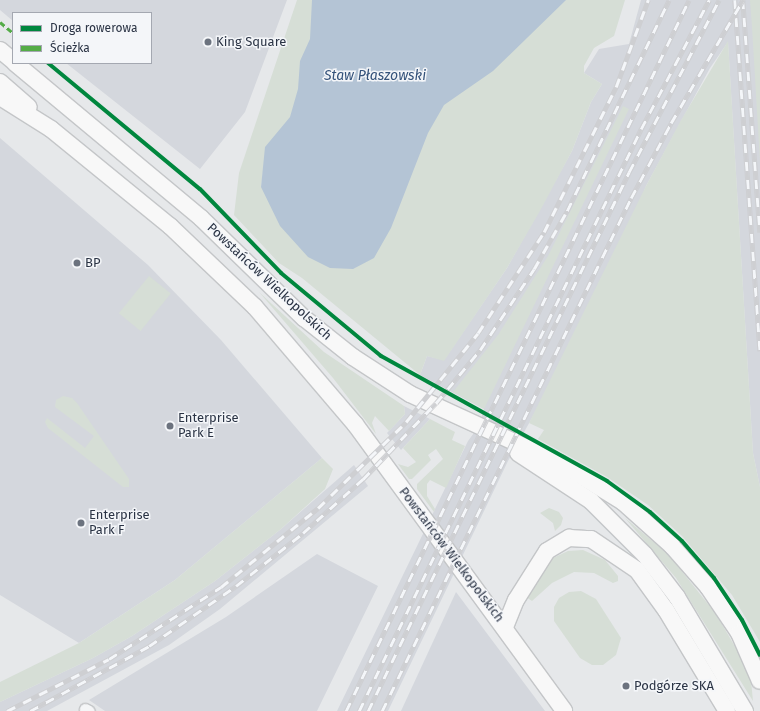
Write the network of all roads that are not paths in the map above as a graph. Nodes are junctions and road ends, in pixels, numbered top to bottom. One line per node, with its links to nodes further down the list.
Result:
1 (0, 50): 2 (main road, Powstańców Wielkopolskich)
2 (12, 60)
3 (16, 64): 7 (main road, Powstańców Wielkopolskich)
4 (0, 82): 6 (main road)
5 (0, 97): 6 (main road, Powstańców Wielkopolskich)
6 (51, 129): 8 (main road, Powstańców Wielkopolskich)
7 (479, 426): 9 (main road, Powstańców Wielkopolskich); 12 (main road)
8 (505, 627): 10 (main road, Powstańców Wielkopolskich); 11 (main road)
9 (760, 681)
10 (564, 711)
11 (727, 711)
12 (745, 711)

